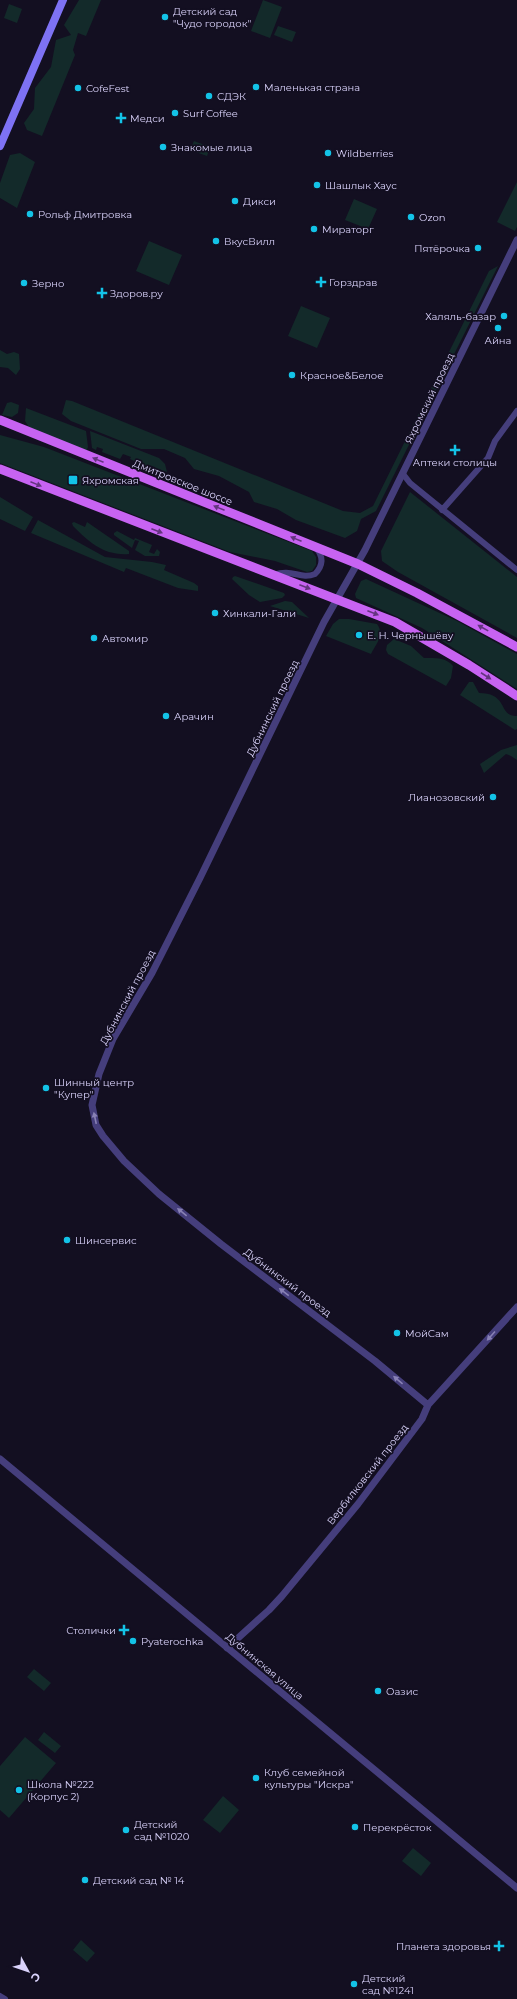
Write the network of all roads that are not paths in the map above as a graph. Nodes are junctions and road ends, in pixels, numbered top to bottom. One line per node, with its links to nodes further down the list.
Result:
1 (63, 0): 2 (main road)
2 (0, 146)
3 (517, 240): 7 (street, Яхромский проезд)
4 (517, 411): 8 (street)
5 (0, 420): 9 (main road, Дмитровское шоссе, one-way to 5)
6 (0, 469): 12 (main road, one-way to 12)
7 (402, 474): 8 (street); 10 (street, Яхромский проезд)
8 (442, 510): 11 (street)
9 (313, 546): 10 (main road, Дмитровское шоссе); 12 (street)
10 (358, 564): 13 (street); 14 (main road, Дмитровское шоссе, one-way to 10)
11 (517, 570)
12 (274, 575): 13 (main road, one-way to 13)
13 (336, 599): 15 (main road, one-way to 15); 17 (street, Дубнинский проезд, one-way to 13)
14 (517, 647)
15 (517, 696)
16 (517, 1307): 17 (street, Вербилковский проезд, one-way to 17)
17 (428, 1405): 19 (street, Вербилковский проезд)
18 (0, 1459): 19 (street, Дубнинская улица)
19 (228, 1648): 20 (street, Дубнинская улица)
20 (517, 1888)
21 (0, 1996): 22 (street)
22 (5, 1999)

